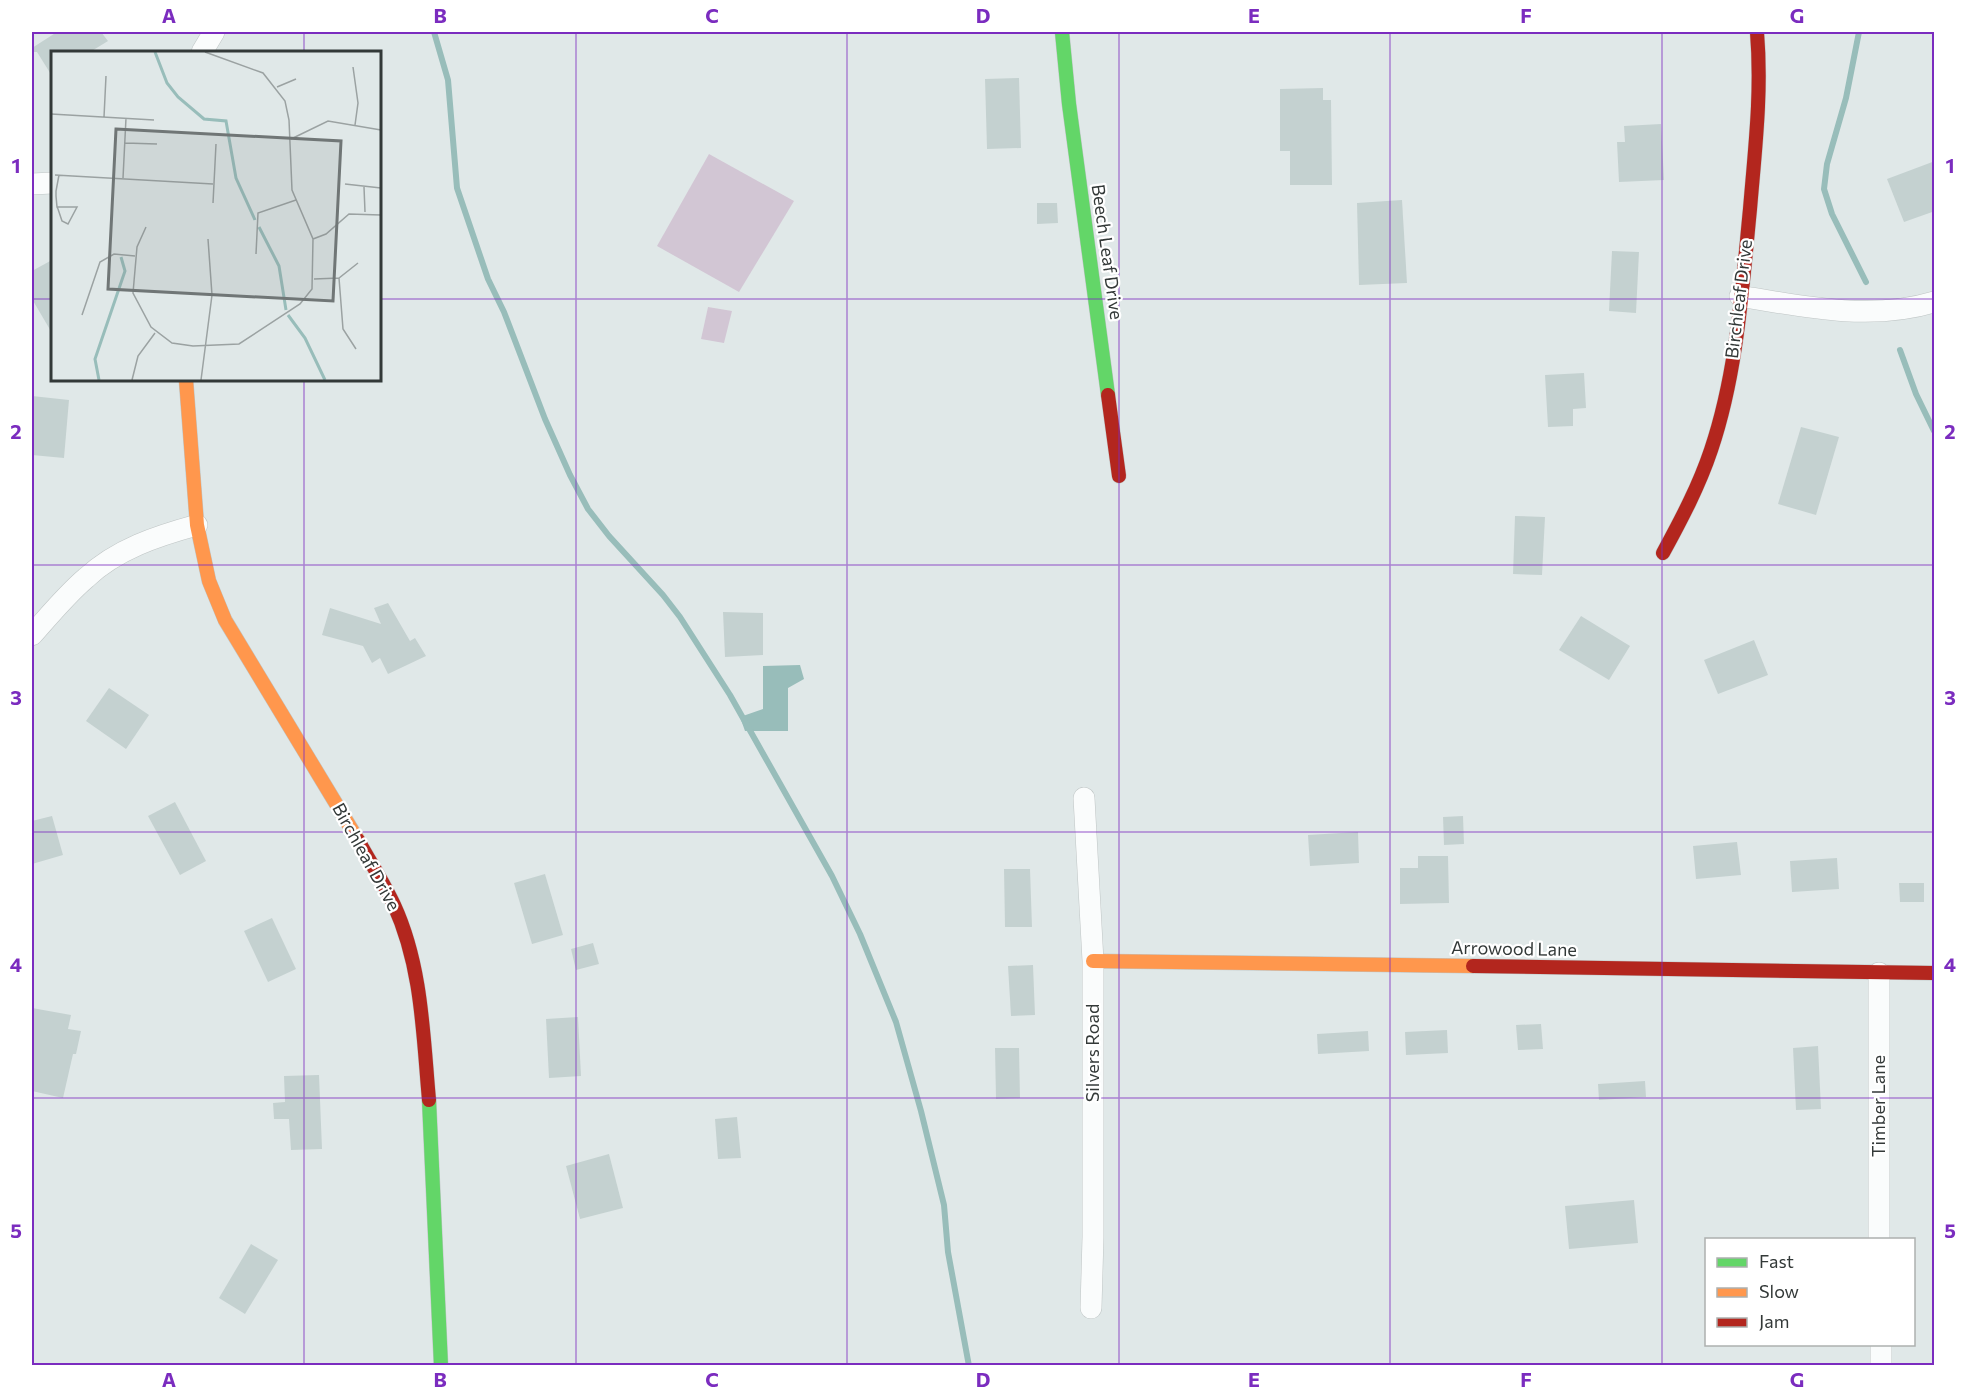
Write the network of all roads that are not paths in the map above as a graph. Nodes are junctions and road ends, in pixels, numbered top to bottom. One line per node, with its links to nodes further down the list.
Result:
1 (214, 32): 4 (street)
2 (1062, 32): 10 (street, Beech Leaf Drive)
3 (1757, 32): 7 (street, Birchleaf Drive)
4 (203, 51)
5 (51, 183): 6 (street)
6 (32, 184)
7 (1740, 296): 8 (street); 12 (street, Birchleaf Drive)
8 (1935, 302)
9 (186, 381): 11 (street, Birchleaf Drive)
10 (1119, 476)
11 (197, 525): 13 (street); 21 (street, Birchleaf Drive)
12 (1663, 553)
13 (32, 635)
14 (1084, 798): 15 (street, Silvers Road)
15 (1093, 961): 16 (street, Arrowood Lane); 19 (street, Silvers Road)
16 (1879, 973): 17 (street, Arrowood Lane); 18 (street, Timber Lane)
17 (1935, 973)
18 (1879, 1238)
19 (1091, 1308)
20 (1881, 1346): 22 (street)
21 (441, 1365)
22 (1881, 1365)

